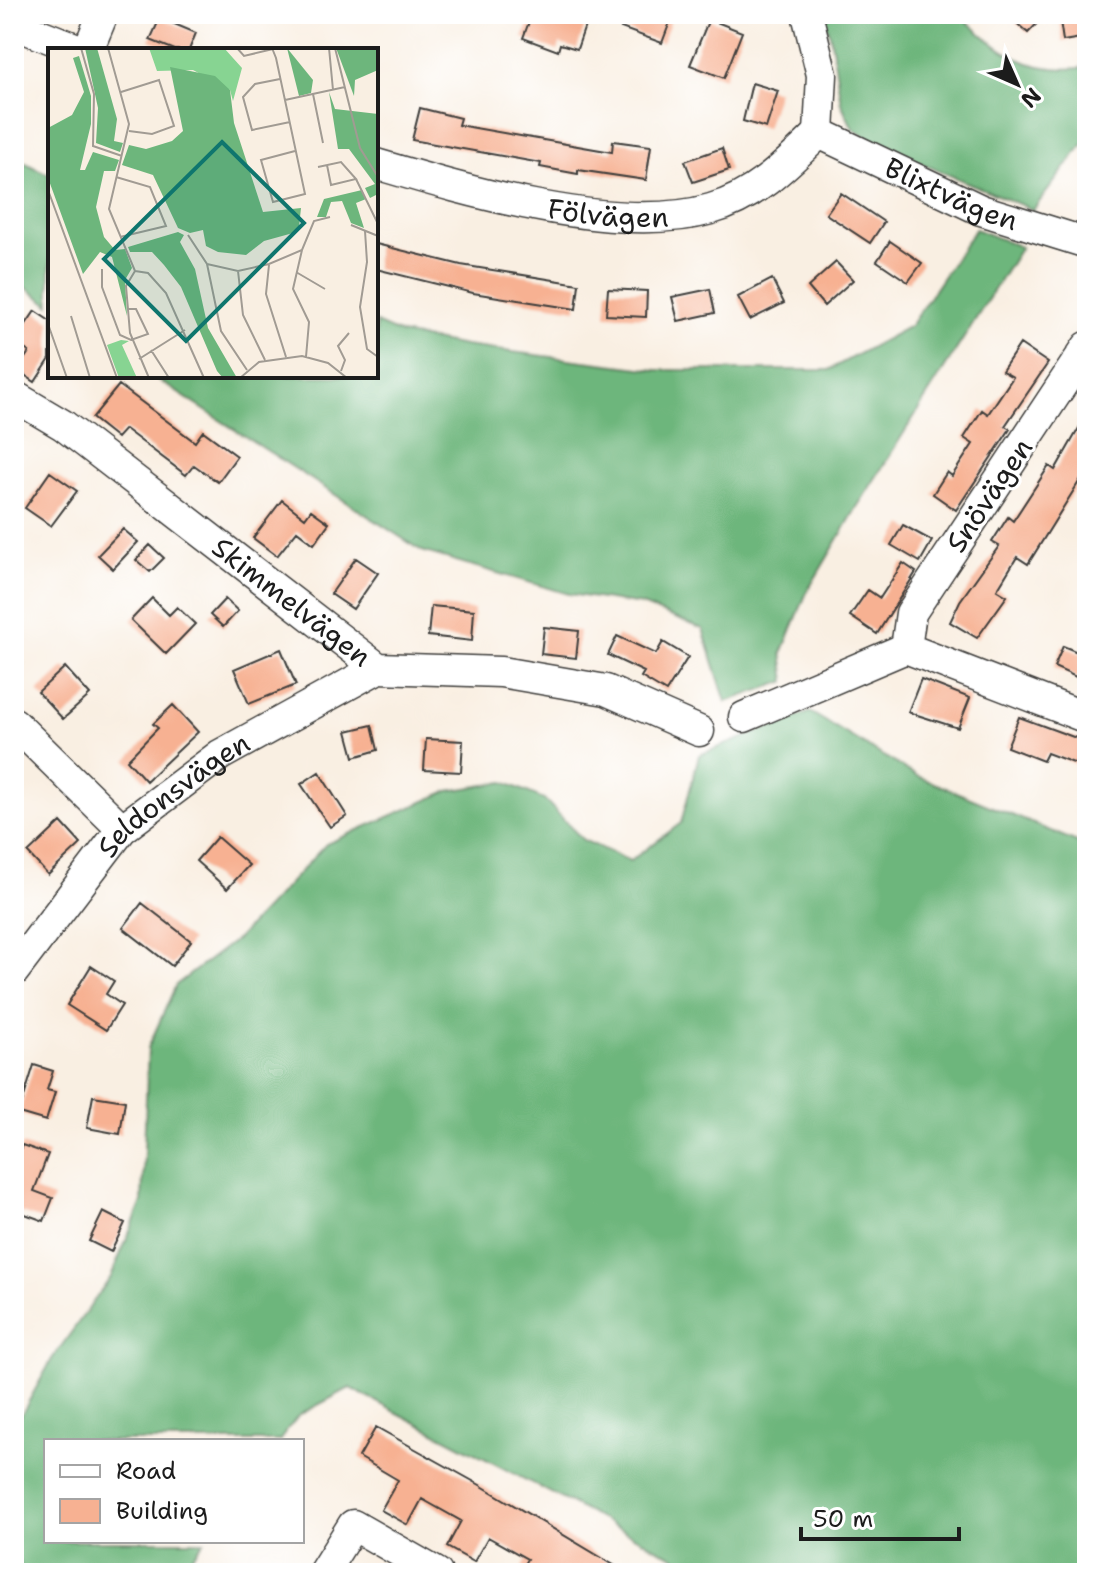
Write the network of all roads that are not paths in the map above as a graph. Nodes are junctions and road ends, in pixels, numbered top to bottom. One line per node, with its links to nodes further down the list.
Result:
1 (103, 14): 5 (street)
2 (807, 14): 6 (street)
3 (14, 24): 4 (street)
4 (75, 48)
5 (89, 48)
6 (819, 133): 7 (street, Fölvägen); 8 (street, Blixtvägen)
7 (378, 165)
8 (1087, 243)
9 (1087, 347): 11 (street, Snövägen)
10 (14, 396): 12 (street, Skimmelvägen)
11 (906, 648): 13 (street); 14 (street)
12 (378, 668): 16 (street, Skimmelvägen); 17 (street, Seldonsvägen)
13 (744, 717)
14 (1087, 718)
15 (14, 723): 17 (street)
16 (699, 731)
17 (122, 829): 18 (street, Seldonsvägen)
18 (14, 971)
19 (323, 1573): 20 (street)
20 (437, 1573)

